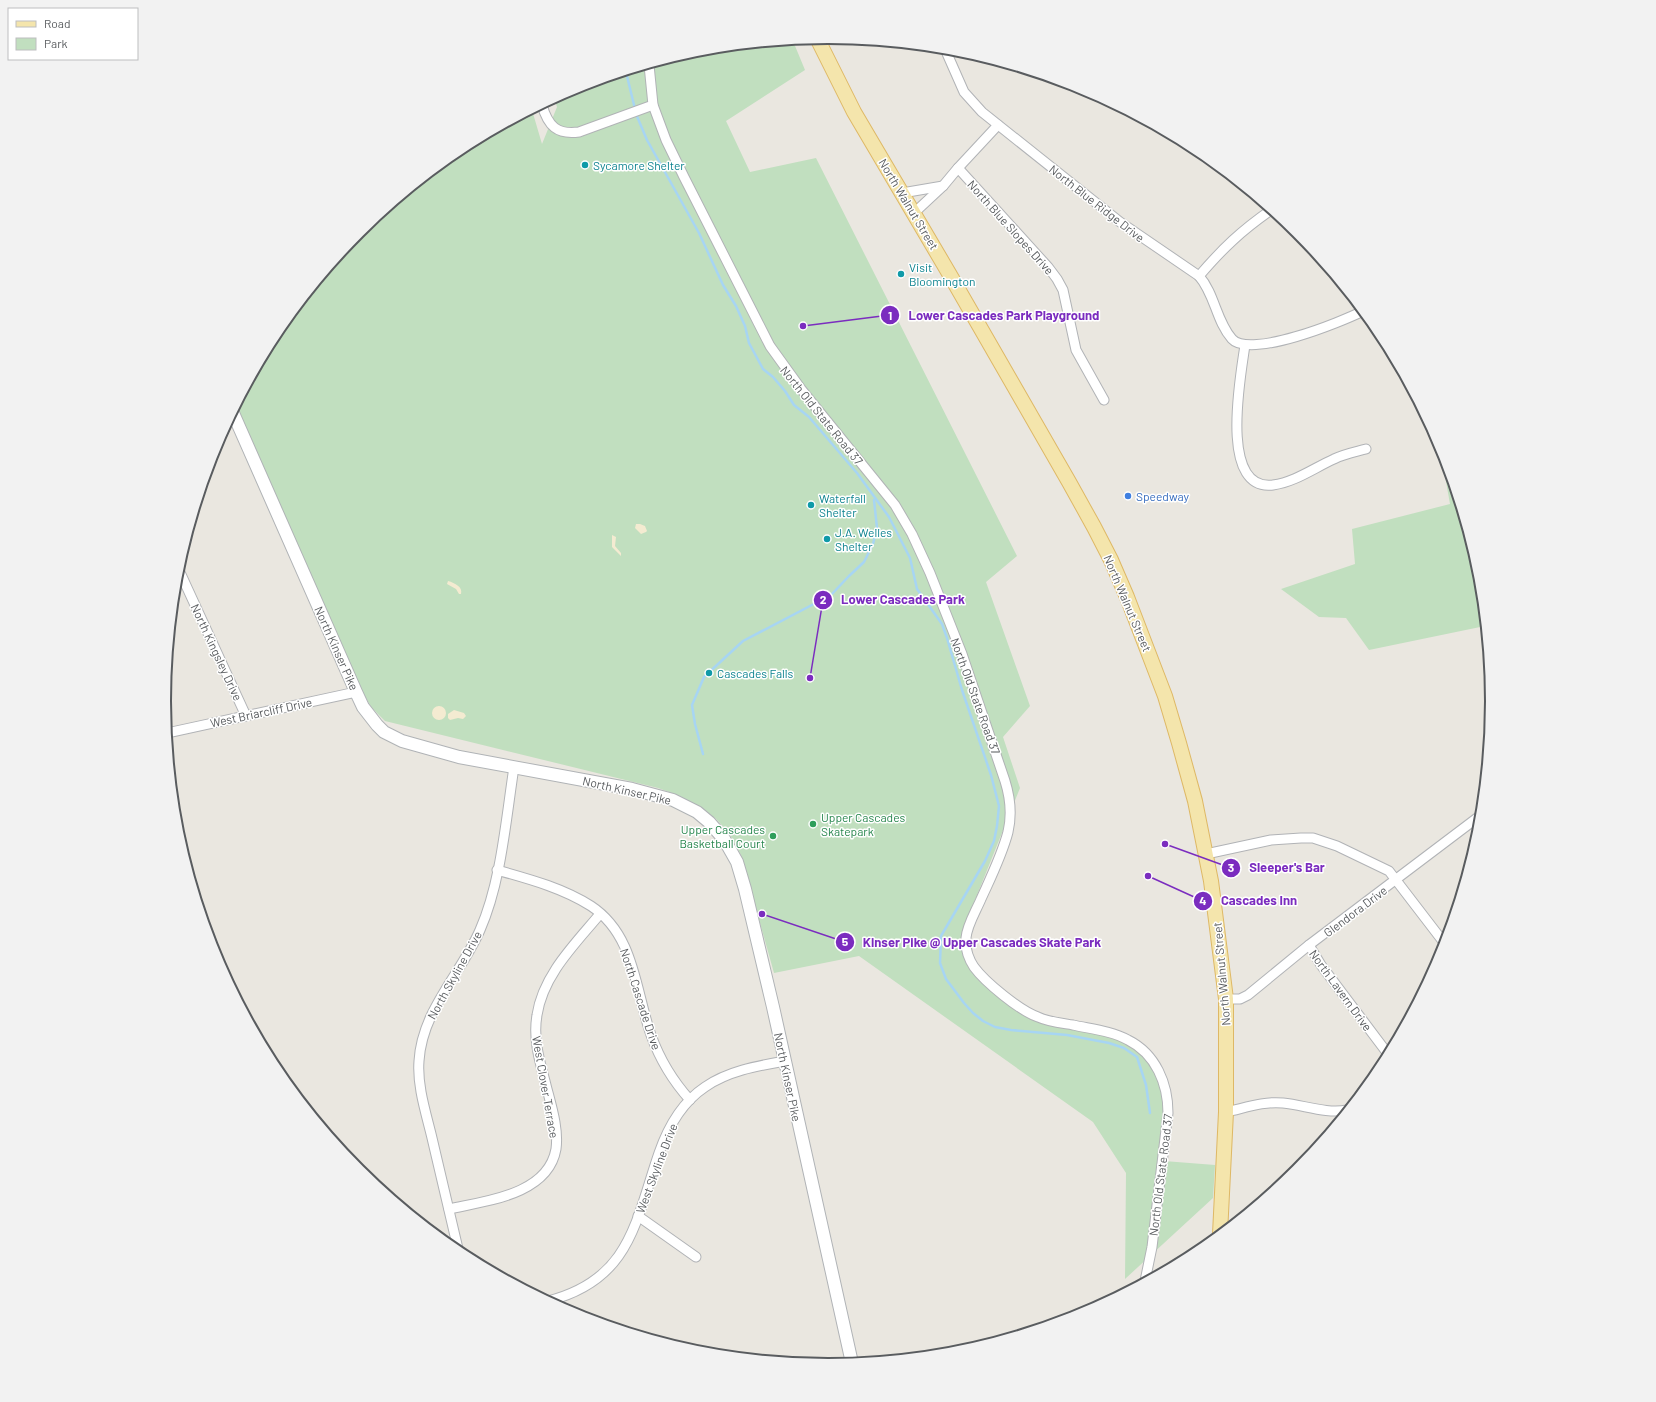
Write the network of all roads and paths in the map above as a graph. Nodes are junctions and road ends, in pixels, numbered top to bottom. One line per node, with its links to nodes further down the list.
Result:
1 (820, 44): 9 (main road, North Walnut Street)
2 (948, 56): 6 (street, North Blue Ridge Drive)
3 (649, 69): 4 (street, North Old State Road 37)
4 (654, 104): 5 (street); 41 (street, North Old State Road 37)
5 (543, 109)
6 (998, 125): 7 (street); 12 (street, North Blue Ridge Drive)
7 (958, 168): 8 (street); 15 (street, North Blue Slopes Drive)
8 (943, 186): 9 (street); 10 (street)
9 (902, 193): 10 (main road, North Walnut Street)
10 (914, 213): 24 (main road, North Walnut Street)
11 (1267, 213): 12 (street)
12 (1199, 276): 14 (street)
13 (1358, 313): 14 (street)
14 (1245, 345): 17 (street)
15 (1104, 400)
16 (235, 418): 19 (street, North Kinser Pike)
17 (1366, 449)
18 (183, 579): 20 (street, North Kingsley Drive)
19 (356, 692): 20 (street, West Briarcliff Drive); 22 (street, North Kinser Pike)
20 (246, 716): 21 (street, West Briarcliff Drive)
21 (172, 732)
22 (514, 767): 25 (street, North Skyline Drive); 32 (street, North Kinser Pike)
23 (1473, 821): 26 (street, Glendora Drive)
24 (1206, 854): 26 (street); 30 (main road, North Walnut Street)
25 (497, 870): 27 (street, North Cascade Drive); 36 (street, North Skyline Drive)
26 (1397, 880): 28 (street); 29 (street, Glendora Drive)
27 (600, 914): 33 (street, North Cascade Drive); 36 (street, West Clover Terrace)
28 (1440, 938)
29 (1309, 946): 30 (street, Glendora Drive); 31 (street, North Lavern Drive)
30 (1226, 999): 35 (main road, North Walnut Street)
31 (1385, 1049)
32 (785, 1061): 33 (street, West Skyline Drive); 43 (street, North Kinser Pike)
33 (690, 1100): 37 (street, West Skyline Drive)
34 (1342, 1110): 35 (street)
35 (1226, 1112): 38 (main road, North Walnut Street)
36 (449, 1209): 39 (street, North Skyline Drive)
37 (638, 1216): 40 (street); 42 (street, West Skyline Drive)
38 (1220, 1227)
39 (457, 1242)
40 (696, 1257)
41 (1146, 1275)
42 (555, 1298)
43 (851, 1357)

